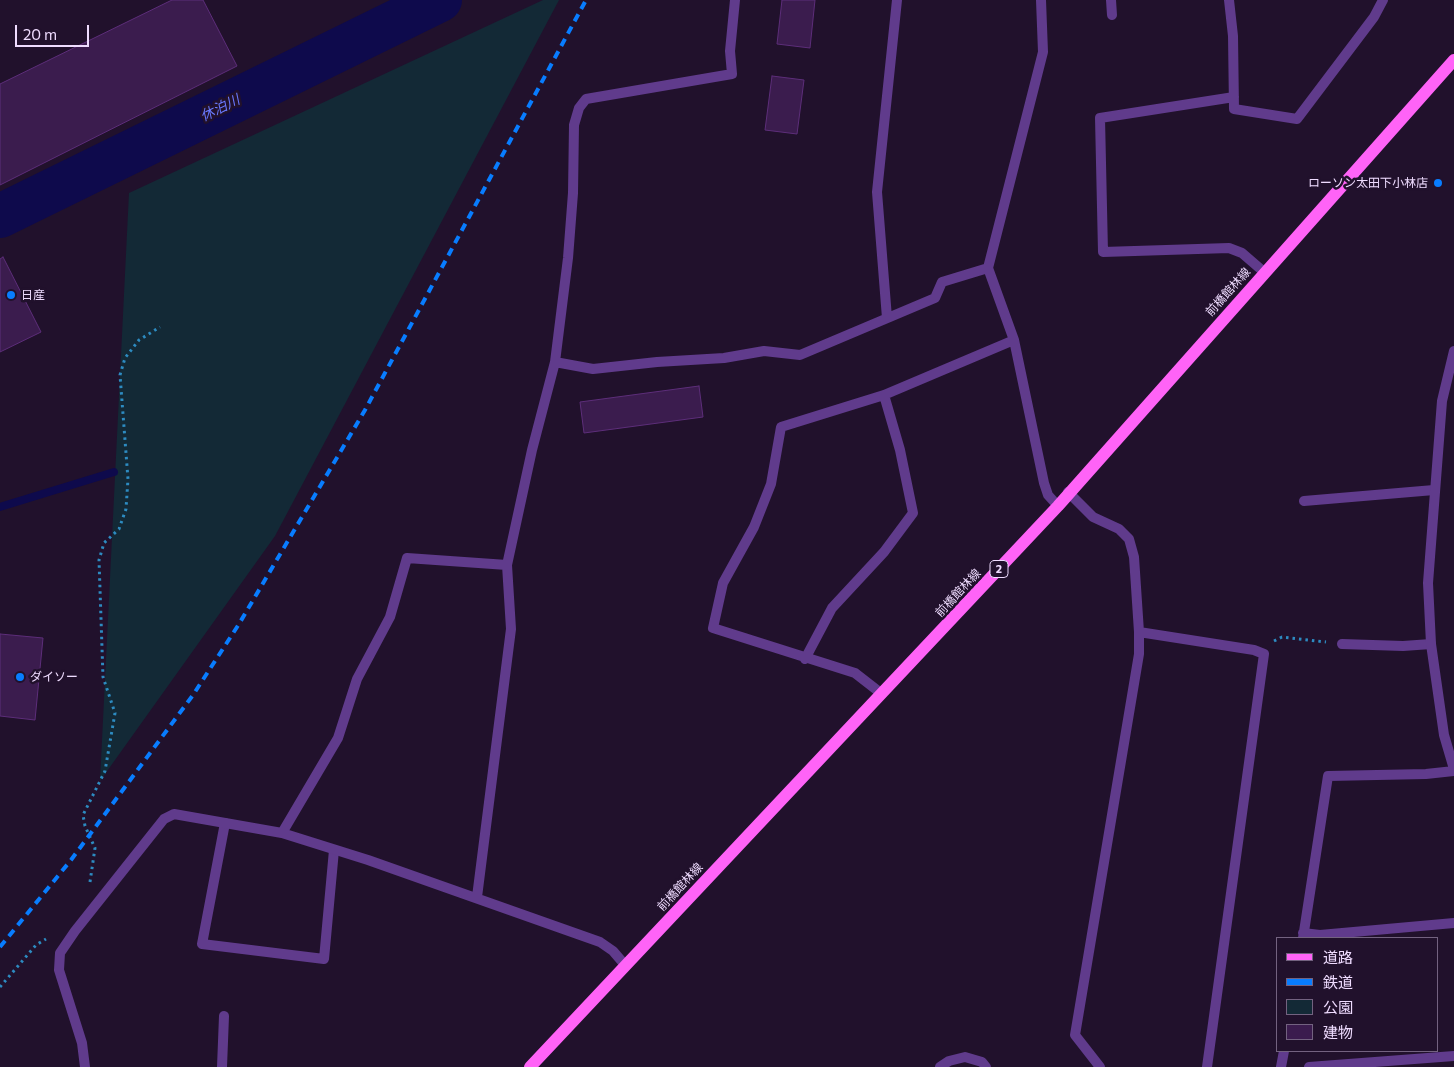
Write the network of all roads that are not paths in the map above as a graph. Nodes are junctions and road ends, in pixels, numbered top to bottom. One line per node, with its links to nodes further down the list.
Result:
1 (736, 0): 15 (street)
2 (897, 0): 12 (street)
3 (1041, 0): 10 (street)
4 (1111, 0): 7 (street)
5 (1229, 0): 9 (street)
6 (1383, 0): 9 (street)
7 (1112, 15)
8 (1454, 60): 11 (main road, 前橋館林線 / 2)
9 (1234, 97): 11 (street)
10 (988, 268): 12 (street); 13 (street)
11 (1264, 272): 18 (main road, 前橋館林線 / 2)
12 (887, 318): 15 (street)
13 (1014, 340): 16 (street); 20 (street)
14 (1454, 351): 17 (street)
15 (555, 362): 21 (street)
16 (884, 395): 25 (street); 25 (street)
17 (1434, 490): 19 (street); 24 (street)
18 (1068, 492): 20 (main road, 前橋館林線 / 2); 22 (street)
19 (1304, 501)
20 (1058, 506): 26 (main road, 前橋館林線 / 2)
21 (507, 565): 29 (street); 31 (street)
22 (1139, 632): 44 (street); 45 (street)
23 (1342, 644): 24 (street)
24 (1431, 644): 27 (street)
25 (805, 659): 26 (street)
26 (882, 694): 34 (main road, 前橋館林線 / 2)
27 (1454, 770): 33 (street)
28 (225, 824): 29 (street); 30 (street); 39 (street)
29 (282, 834): 30 (street)
30 (334, 850): 31 (street)
31 (477, 897): 34 (street)
32 (1454, 923): 33 (street)
33 (1303, 936)
34 (625, 965): 41 (main road, 前橋館林線 / 2)
35 (224, 1016): 40 (street)
36 (1284, 1052): 46 (street)
37 (1454, 1056): 38 (street)
38 (1359, 1065): 47 (street)
39 (85, 1067)
40 (222, 1067)
41 (530, 1067)
42 (940, 1067): 43 (street)
43 (986, 1067)
44 (1100, 1067)
45 (1207, 1067)
46 (1281, 1067)
47 (1309, 1067)

